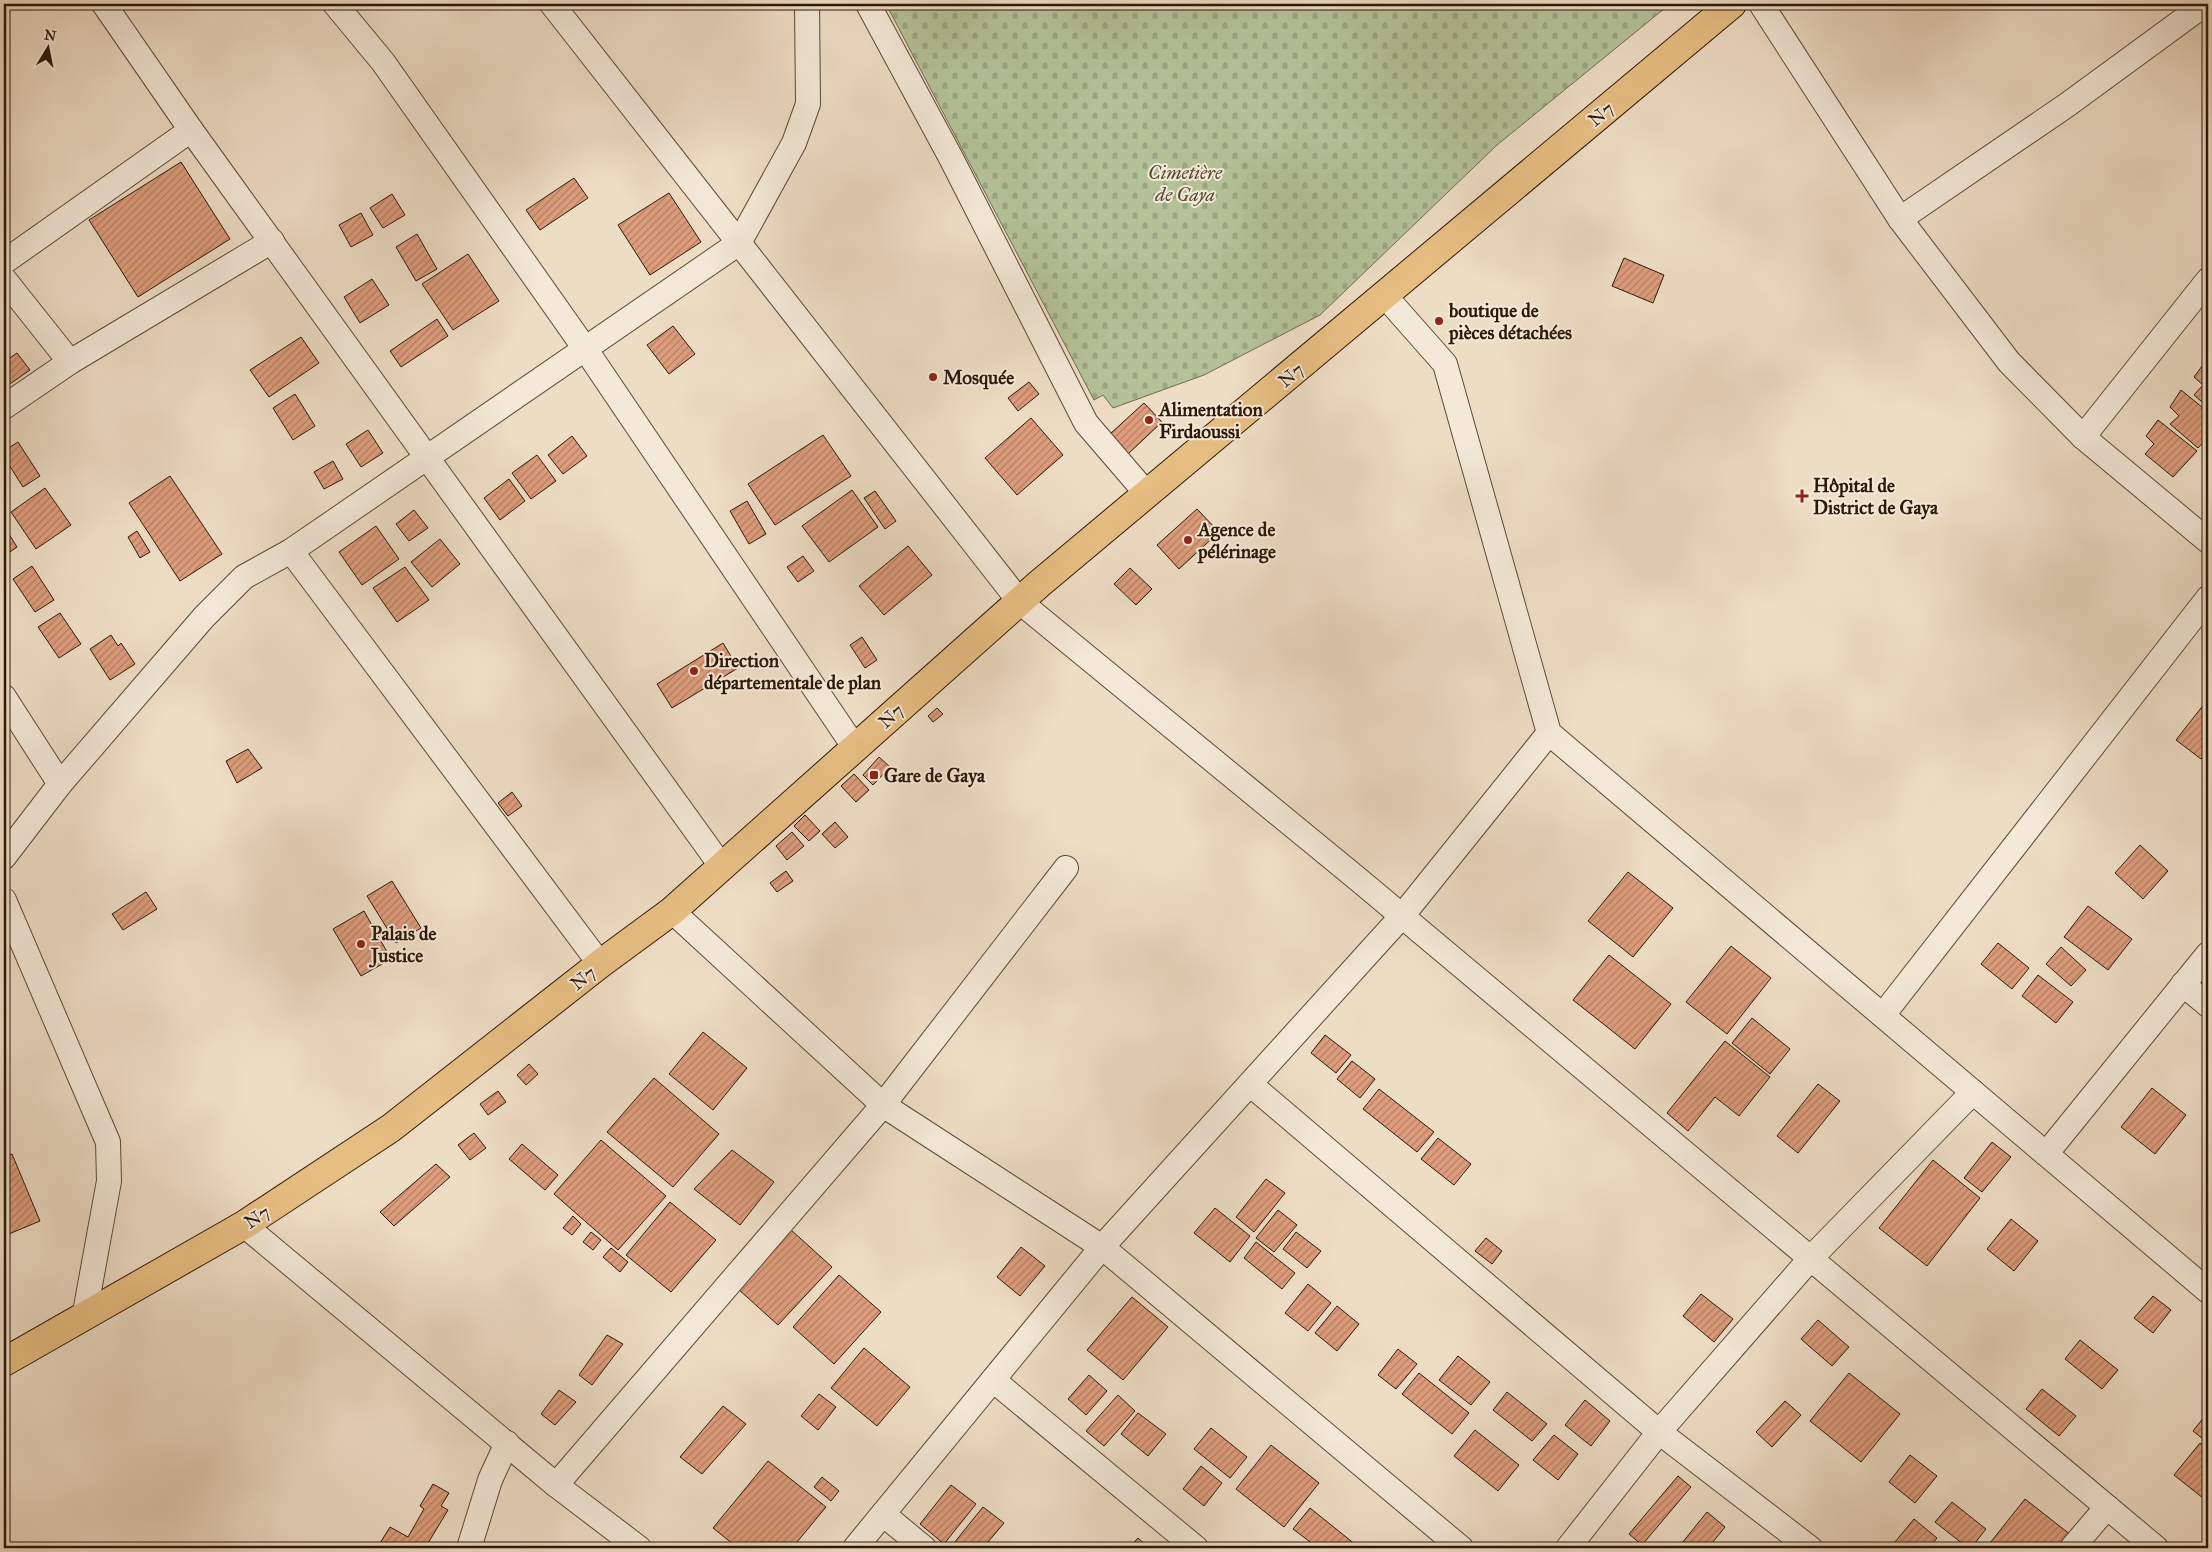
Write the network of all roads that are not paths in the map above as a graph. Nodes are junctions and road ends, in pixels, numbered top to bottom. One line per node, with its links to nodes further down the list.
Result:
1 (104, 4): 9 (street)
2 (335, 4): 17 (street)
3 (552, 4): 12 (street)
4 (807, 4): 12 (street)
5 (868, 4): 22 (street)
6 (1732, 4): 16 (main road, N7)
7 (1761, 4): 10 (street)
8 (2205, 4): 10 (street)
9 (191, 130): 11 (street); 13 (street)
10 (1900, 219): 20 (street)
11 (272, 241): 18 (street); 21 (street)
12 (739, 244): 17 (street); 26 (street)
13 (4, 262)
14 (4, 279): 18 (street)
15 (2208, 280): 20 (street)
16 (1386, 296): 22 (main road, N7); 28 (street)
17 (586, 350): 21 (street); 29 (street)
18 (70, 362): 19 (street)
19 (4, 407)
20 (2083, 437): 23 (street)
21 (427, 458): 24 (street); 32 (street)
22 (1147, 494): 26 (main road, N7)
23 (2208, 541)
24 (291, 551): 30 (street); 38 (street)
25 (2208, 598): 41 (street)
26 (1020, 602): 29 (main road, N7); 36 (street)
27 (4, 697): 30 (street)
28 (1549, 733): 36 (street); 41 (street)
29 (855, 748): 32 (main road, N7)
30 (60, 784): 31 (street)
31 (4, 857)
32 (722, 866): 35 (main road, N7)
33 (1066, 868): 44 (street)
34 (4, 900): 50 (street)
35 (672, 911): 38 (main road, N7); 44 (street)
36 (1402, 916): 42 (street); 48 (street)
37 (2208, 954): 39 (street)
38 (600, 964): 46 (main road, N7)
39 (2183, 984): 40 (street); 45 (street)
40 (2208, 1005)
41 (1882, 1015): 43 (street)
42 (1250, 1084): 47 (street); 53 (street)
43 (1973, 1092): 45 (street); 48 (street)
44 (883, 1105): 47 (street); 55 (street)
45 (2046, 1154): 49 (street)
46 (244, 1225): 50 (main road, N7); 54 (street)
47 (1102, 1248): 52 (street); 63 (street)
48 (1810, 1258): 53 (street); 56 (street)
49 (2208, 1290)
50 (84, 1318): 51 (main road, N7)
51 (4, 1362)
52 (993, 1380): 57 (street); 62 (street)
53 (1659, 1432): 64 (street); 65 (street)
54 (507, 1443): 55 (street); 58 (street)
55 (556, 1485): 59 (street)
56 (2107, 1508): 66 (street); 67 (street)
57 (883, 1514): 60 (street); 61 (street)
58 (469, 1548)
59 (639, 1548)
60 (856, 1548)
61 (924, 1548)
62 (1196, 1548)
63 (1462, 1548)
64 (1568, 1548)
65 (1810, 1548)
66 (2072, 1548)
67 (2156, 1548)

